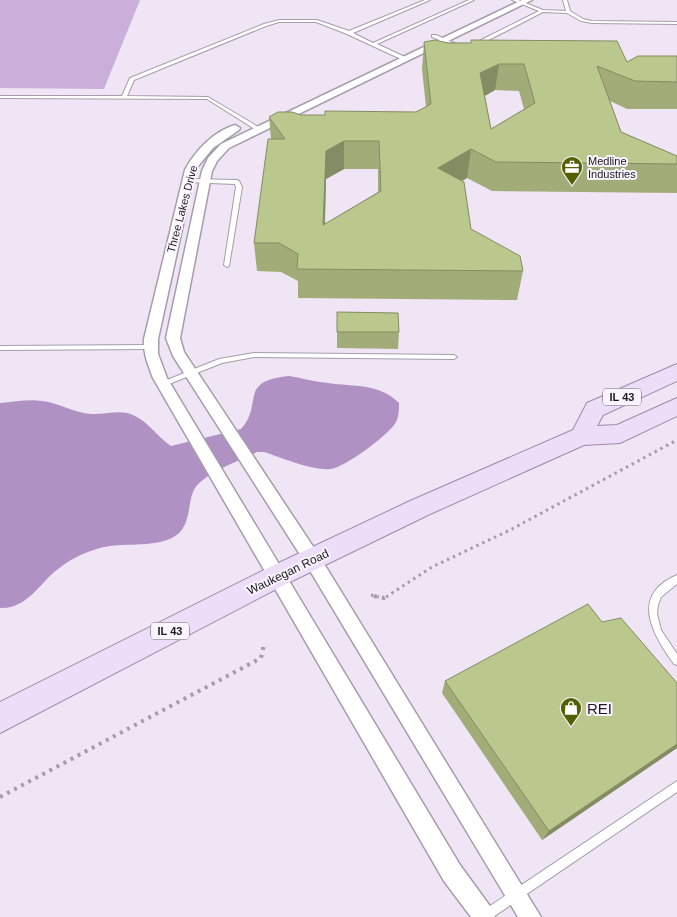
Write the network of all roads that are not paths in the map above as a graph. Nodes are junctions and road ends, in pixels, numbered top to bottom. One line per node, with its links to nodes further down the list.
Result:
1 (428, 0): 9 (lane)
2 (472, 0): 11 (lane)
3 (510, 0): 10 (street, Three Lakes Drive)
4 (565, 0): 7 (lane)
5 (521, 1): 6 (lane); 10 (street, Three Lakes Drive)
6 (542, 11): 7 (lane); 12 (lane)
7 (568, 12): 8 (lane)
8 (677, 23)
9 (350, 33): 11 (lane); 17 (lane)
10 (439, 38): 13 (lane); 14 (street, Three Lakes Drive); 15 (street, Three Lakes Drive)
11 (374, 44): 14 (lane)
12 (474, 46)
13 (468, 48)
14 (394, 54): 15 (lane); 18 (street, Three Lakes Drive)
15 (405, 59): 19 (street, Three Lakes Drive)
16 (0, 96): 17 (lane)
17 (124, 97): 18 (lane)
18 (247, 123): 19 (lane); 20 (street, Three Lakes Drive)
19 (258, 129): 21 (street, Three Lakes Drive)
20 (188, 180): 21 (lane); 23 (street, Three Lakes Drive)
21 (205, 180): 22 (lane); 27 (street, Three Lakes Drive)
22 (227, 265)
23 (150, 347): 24 (lane); 28 (street)
24 (0, 348)
25 (454, 357): 27 (lane)
26 (677, 372): 30 (main road, IL 43)
27 (192, 374): 28 (lane); 31 (street, Three Lakes Drive)
28 (164, 384): 32 (street)
29 (677, 406): 30 (main road, Waukegan Road / IL 43)
30 (581, 436): 31 (main road, Waukegan Road / IL 43)
31 (312, 559): 32 (main road, Waukegan Road / IL 43); 37 (street, Three Lakes Drive)
32 (277, 576): 35 (main road, Waukegan Road / IL 43); 38 (street)
33 (677, 579): 34 (lane)
34 (677, 661)
35 (0, 718)
36 (677, 786): 37 (lane)
37 (517, 894): 38 (lane); 39 (street, Three Lakes Drive)
38 (484, 917)
39 (530, 917)

